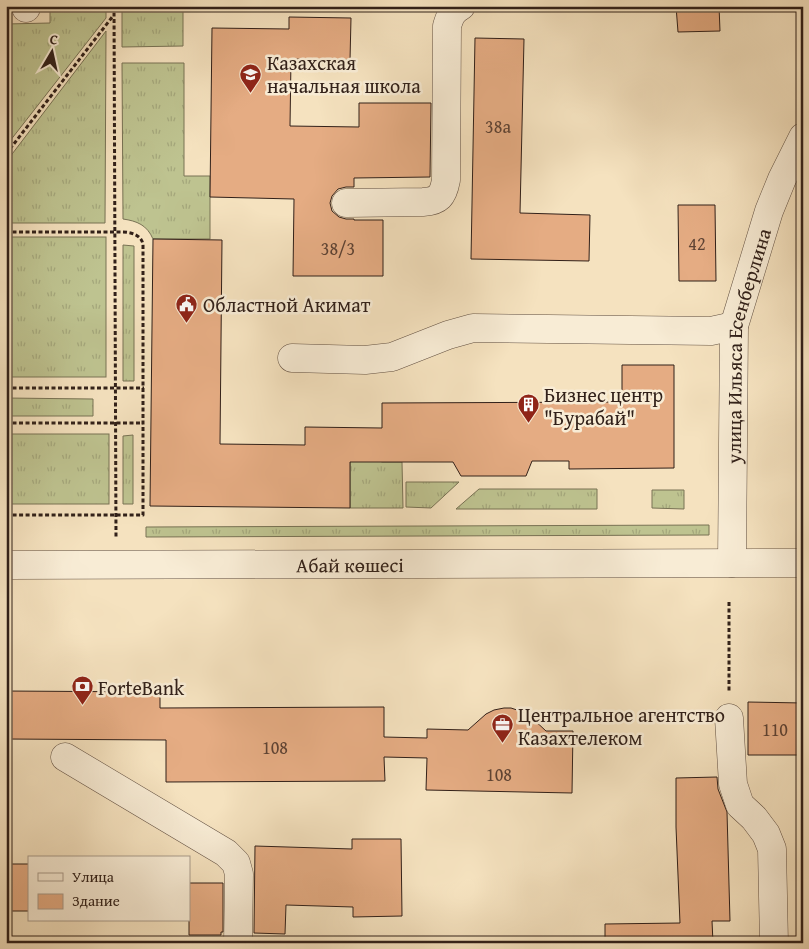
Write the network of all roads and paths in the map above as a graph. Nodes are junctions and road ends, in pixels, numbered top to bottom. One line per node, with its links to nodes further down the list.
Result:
1 (114, 6): 3 (path)
2 (461, 6): 6 (street)
3 (114, 15): 5 (path); 8 (path)
4 (803, 137): 9 (street, улица Ильяса Есенберлина)
5 (6, 154)
6 (346, 203)
7 (6, 232): 8 (path)
8 (115, 232): 12 (path); 13 (path)
9 (734, 326): 10 (street); 19 (street, улица Ильяса Есенберлина)
10 (292, 358)
11 (6, 388): 12 (path)
12 (115, 388): 13 (path); 15 (path)
13 (144, 388): 16 (path)
14 (6, 423): 15 (path)
15 (116, 423): 16 (path); 18 (path)
16 (143, 423): 18 (path)
17 (6, 515): 18 (path)
18 (116, 515): 22 (path)
19 (732, 563): 20 (street); 22 (street, Абай көшесі)
20 (803, 563)
21 (6, 565): 22 (street, Абай көшесі)
22 (117, 565)
23 (729, 602): 24 (path)
24 (729, 718): 27 (street)
25 (65, 757): 26 (street)
26 (238, 943)
27 (774, 943)

